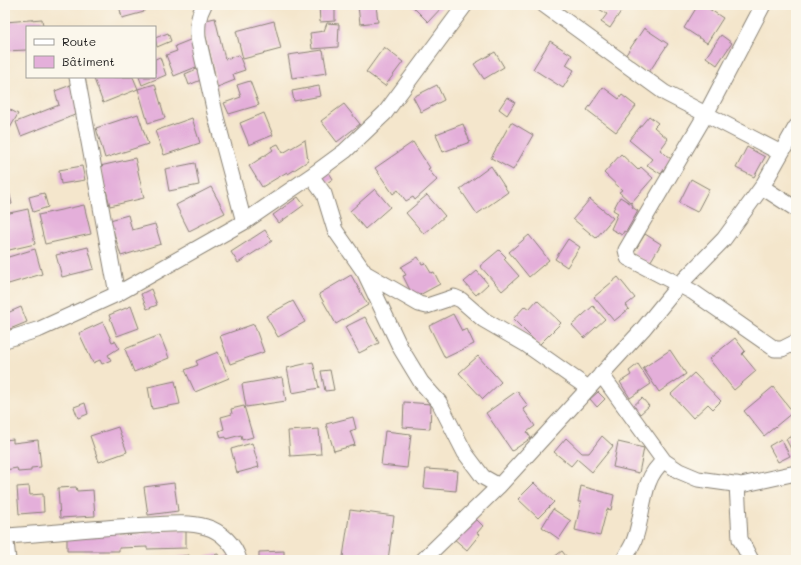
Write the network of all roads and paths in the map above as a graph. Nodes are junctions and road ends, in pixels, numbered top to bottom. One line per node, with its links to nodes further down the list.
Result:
1 (204, 5): 12 (street)
2 (465, 5): 9 (street)
3 (544, 5): 6 (street)
4 (763, 5): 6 (street)
5 (77, 78): 15 (street)
6 (706, 114): 8 (street); 14 (street)
7 (796, 127): 8 (street)
8 (781, 153): 10 (street)
9 (310, 176): 12 (street); 13 (street)
10 (762, 187): 11 (street); 14 (street)
11 (796, 209)
12 (244, 222): 15 (street)
13 (365, 273): 19 (street); 23 (street)
14 (679, 285): 17 (street); 18 (street)
15 (117, 294): 16 (street)
16 (5, 340)
17 (796, 342)
18 (601, 374): 19 (street); 20 (street)
19 (588, 388): 23 (street)
20 (664, 461): 22 (street); 29 (street)
21 (796, 474): 22 (street)
22 (737, 484): 30 (street)
23 (499, 486): 28 (street)
24 (5, 533): 25 (street)
25 (5, 536): 26 (street); 27 (street)
26 (7, 557)
27 (239, 560)
28 (423, 560)
29 (624, 560)
30 (751, 560)

